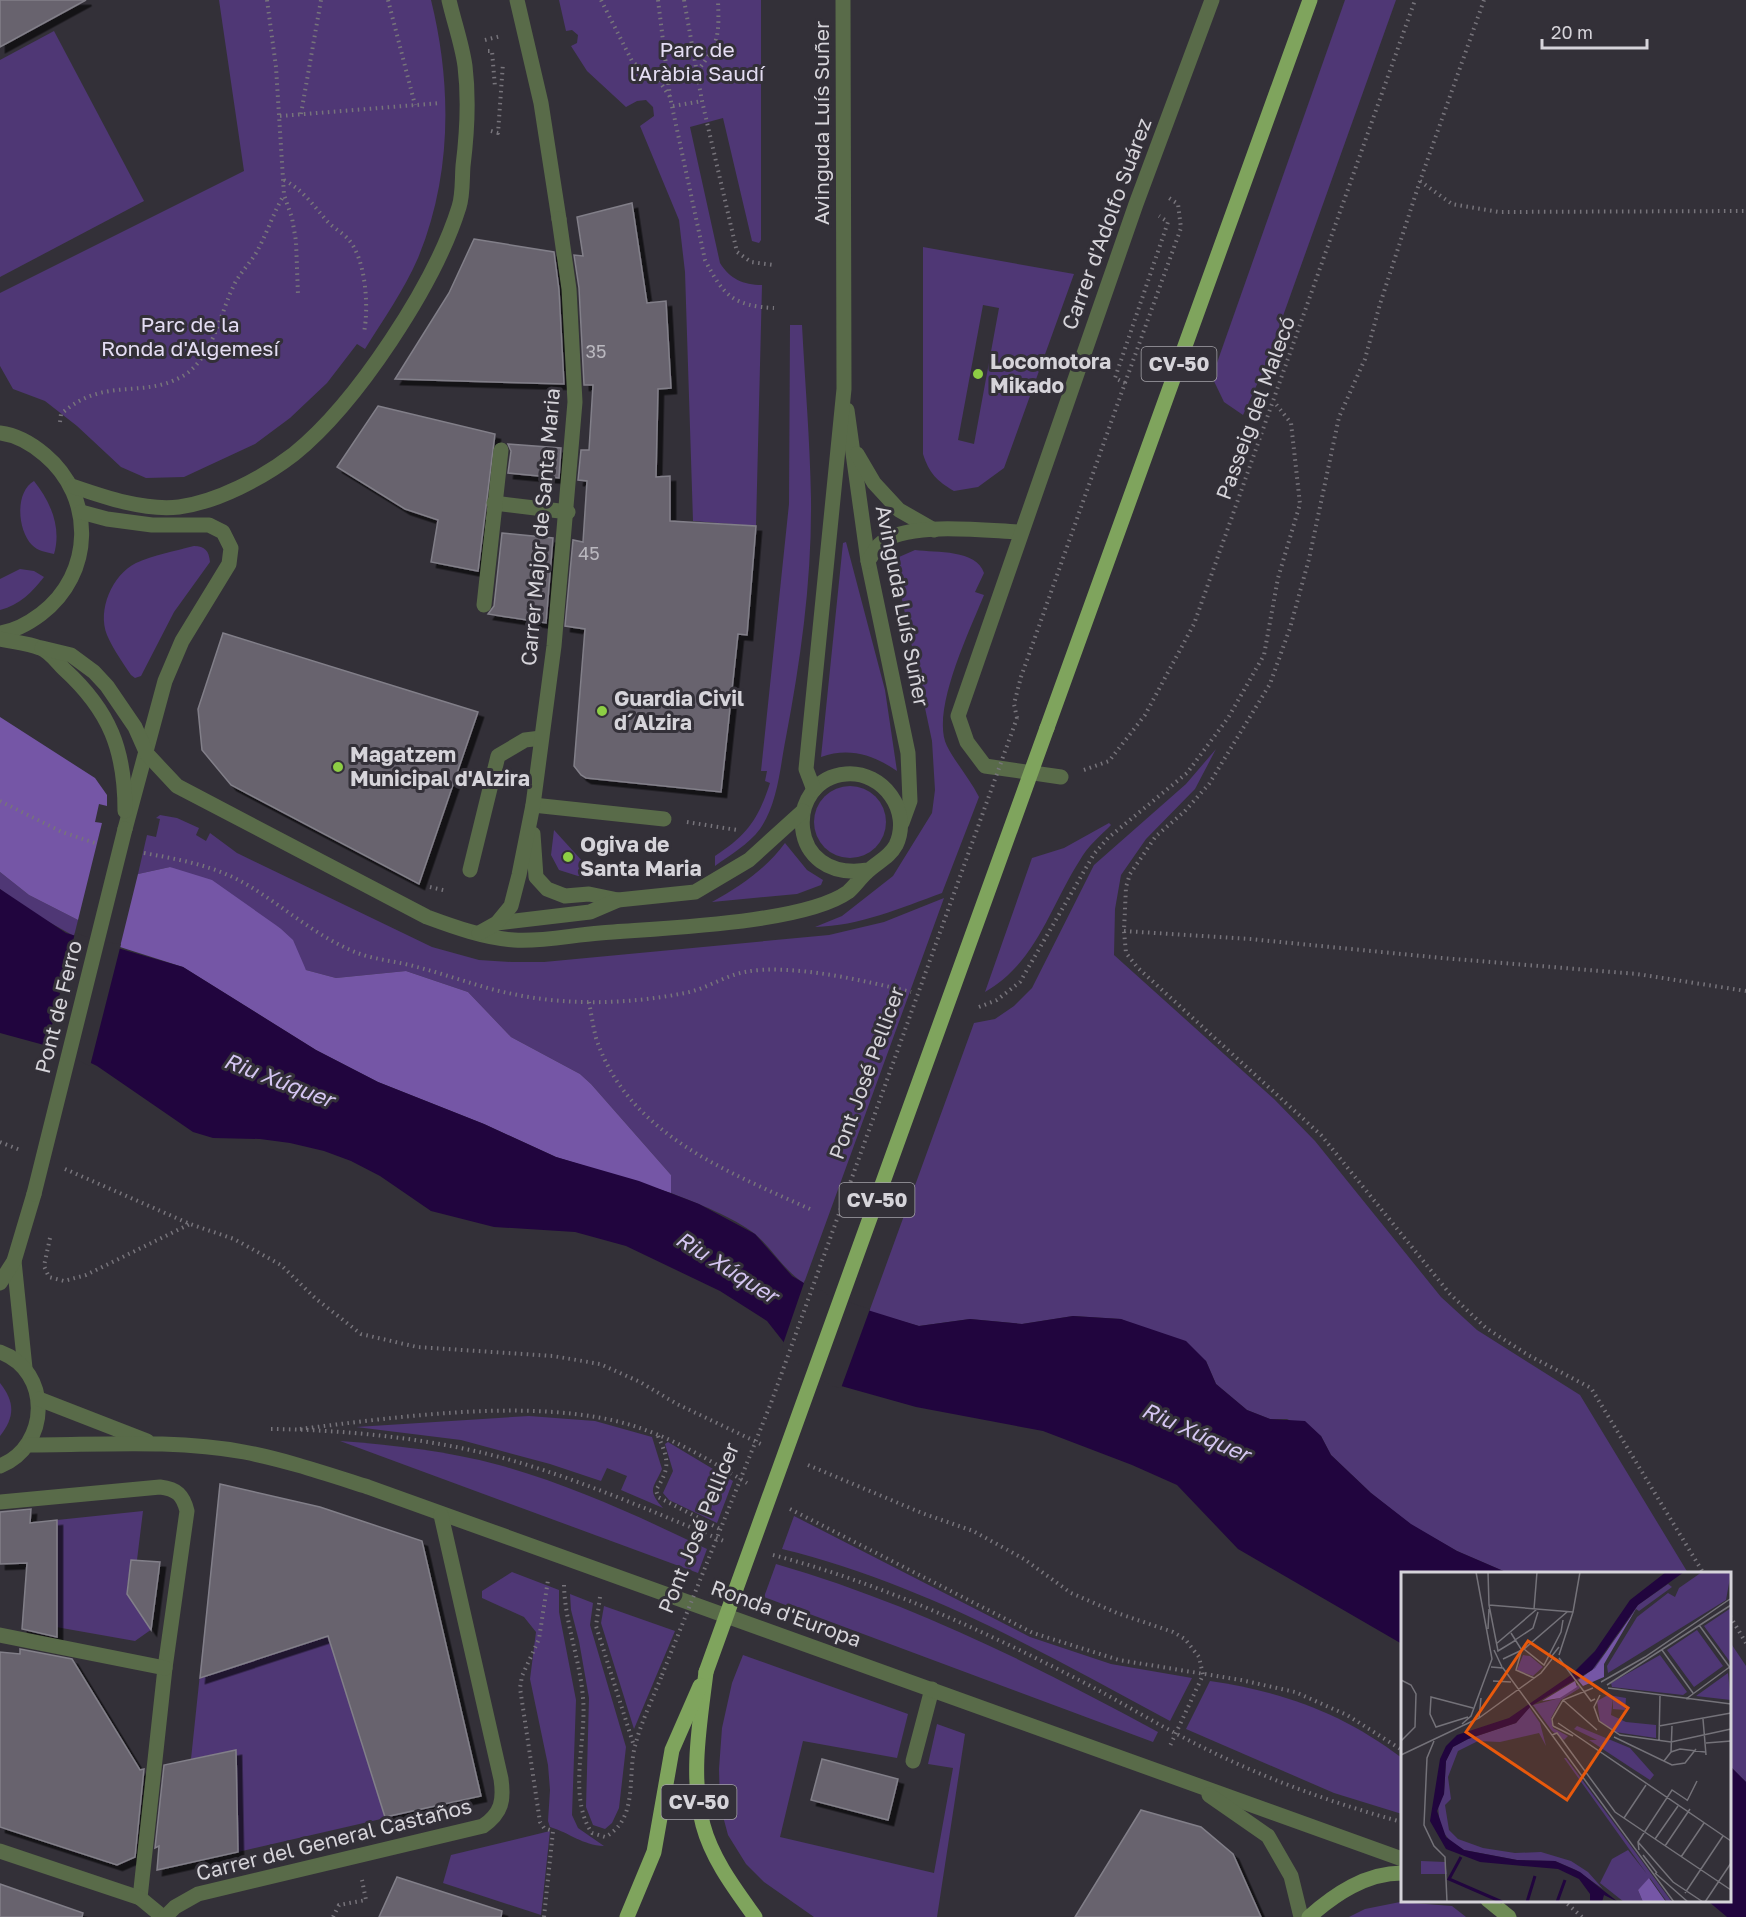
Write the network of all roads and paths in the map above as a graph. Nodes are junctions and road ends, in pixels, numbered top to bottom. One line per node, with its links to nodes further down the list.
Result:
1 (267, 0): 25 (path)
2 (321, 0): 24 (path)
3 (388, 0): 22 (path)
4 (449, 0): 44 (street)
5 (517, 0): 47 (street, Carrer Major de Santa Maria)
6 (601, 0): 19 (path)
7 (658, 0): 19 (path)
8 (684, 0): 17 (path)
9 (717, 0): 17 (path)
10 (843, 0): 38 (street, Avinguda Luís Suñer)
11 (1212, 0): 31 (street, Carrer d'Adolfo Suárez)
12 (1310, 0): 106 (main road, CV-50, bridge)
13 (1415, 0): 39 (path, Passeig del Malecó)
14 (1484, 0): 28 (path)
15 (478, 53): 18 (path)
16 (503, 57): 26 (path)
17 (697, 71): 20 (path)
18 (494, 89)
19 (670, 97): 23 (path)
20 (702, 100): 23 (path); 33 (path)
21 (433, 104): 22 (path)
22 (415, 105): 24 (path)
23 (673, 106): 35 (path)
24 (301, 114): 25 (path)
25 (280, 116): 27 (path)
26 (491, 121)
27 (284, 180): 29 (path); 36 (path)
28 (1420, 181): 32 (path); 73 (path)
29 (284, 195): 34 (path); 40 (path)
30 (1170, 198): 37 (path, Pont José Pellicer)
31 (1136, 204): 37 (path); 49 (street, Carrer d'Adolfo Suárez)
32 (1746, 212)
33 (774, 265)
34 (298, 296)
35 (774, 308)
36 (363, 336)
37 (1125, 383): 97 (path, Pont José Pellicer, bridge)
38 (844, 390): 42 (street, Avinguda Luís Suñer); 58 (street, Avinguda Luís Suñer)
39 (1274, 402): 57 (path, Passeig del Malecó); 77 (path)
40 (60, 422)
41 (3, 431): 44 (street)
42 (854, 449): 48 (street); 50 (street, Avinguda Luís Suñer)
43 (501, 450): 45 (street)
44 (72, 486): 46 (street)
45 (494, 503): 47 (street); 51 (street)
46 (81, 512): 52 (street); 56 (street)
47 (568, 512): 55 (street, Carrer Major de Santa Maria)
48 (934, 530): 49 (street); 50 (street)
49 (1020, 532): 57 (street, Carrer d'Adolfo Suárez)
50 (868, 561): 63 (street, Avinguda Luís Suñer)
51 (483, 605)
52 (0, 633)
53 (0, 639): 54 (street)
54 (42, 648): 56 (street); 64 (street)
55 (541, 738): 60 (street, Carrer Major de Santa Maria); 67 (street)
56 (147, 754): 64 (street); 74 (street)
57 (1061, 777)
58 (814, 790): 61 (street); 63 (street)
59 (0, 801): 66 (path)
60 (532, 809): 62 (street); 71 (street); 72 (street)
61 (803, 811): 68 (street); 71 (street)
62 (664, 819): 65 (path)
63 (900, 828): 68 (street)
64 (125, 829): 83 (street, Pont de Ferro, bridge)
65 (736, 830)
66 (97, 843)
67 (470, 870)
68 (868, 870): 74 (street)
69 (425, 886): 70 (path)
70 (447, 891)
71 (618, 900): 72 (street)
72 (497, 923): 74 (street)
73 (1124, 931): 75 (path); 98 (path)
74 (479, 933)
75 (1746, 991)
76 (589, 1002): 81 (path)
77 (979, 1007)
78 (0, 1142): 79 (path)
79 (21, 1151)
80 (64, 1169): 82 (path)
81 (812, 1210)
82 (190, 1224): 84 (path); 92 (path)
83 (14, 1261): 85 (street); 87 (street)
84 (44, 1266)
85 (0, 1283)
86 (0, 1352): 87 (street)
87 (25, 1368): 88 (street)
88 (39, 1399): 90 (street); 91 (street)
89 (657, 1435): 97 (path)
90 (155, 1444): 91 (street); 96 (street, Ronda d'Europa)
91 (28, 1445): 94 (street)
92 (765, 1446)
93 (798, 1460): 107 (path)
94 (0, 1466)
95 (0, 1502): 105 (street)
96 (441, 1515): 108 (street, Ronda d'Europa); 124 (street, Carrer del General Castaños)
97 (722, 1530): 109 (path, Pont José Pellicer, bridge)
98 (1703, 1572)
99 (548, 1579): 126 (path)
100 (564, 1585): 109 (path)
101 (600, 1597): 109 (path)
102 (1731, 1618): 104 (path)
103 (0, 1635): 105 (street)
104 (1746, 1643)
105 (165, 1668): 120 (street)
106 (706, 1672): 127 (main road, CV-50); 128 (main road, CV-50)
107 (1203, 1675): 110 (path); 111 (path)
108 (932, 1689): 112 (street); 114 (street, Ronda d'Europa)
109 (634, 1747)
110 (1401, 1749)
111 (1165, 1757)
112 (913, 1761)
113 (1234, 1762): 115 (path)
114 (1192, 1783): 117 (street); 129 (street)
115 (1401, 1822)
116 (0, 1851): 120 (street, Carrer del General Castaños)
117 (1401, 1859)
118 (1401, 1873): 130 (main road)
119 (363, 1887): 125 (path)
120 (140, 1898): 124 (street, Carrer del General Castaños)
121 (1488, 1902): 131 (main road)
122 (1489, 1902): 132 (main road)
123 (1565, 1902): 133 (path)
124 (164, 1917)
125 (333, 1917)
126 (544, 1917)
127 (627, 1917)
128 (755, 1917)
129 (1301, 1917)
130 (1309, 1917)
131 (1495, 1917)
132 (1509, 1917)
133 (1582, 1917)

